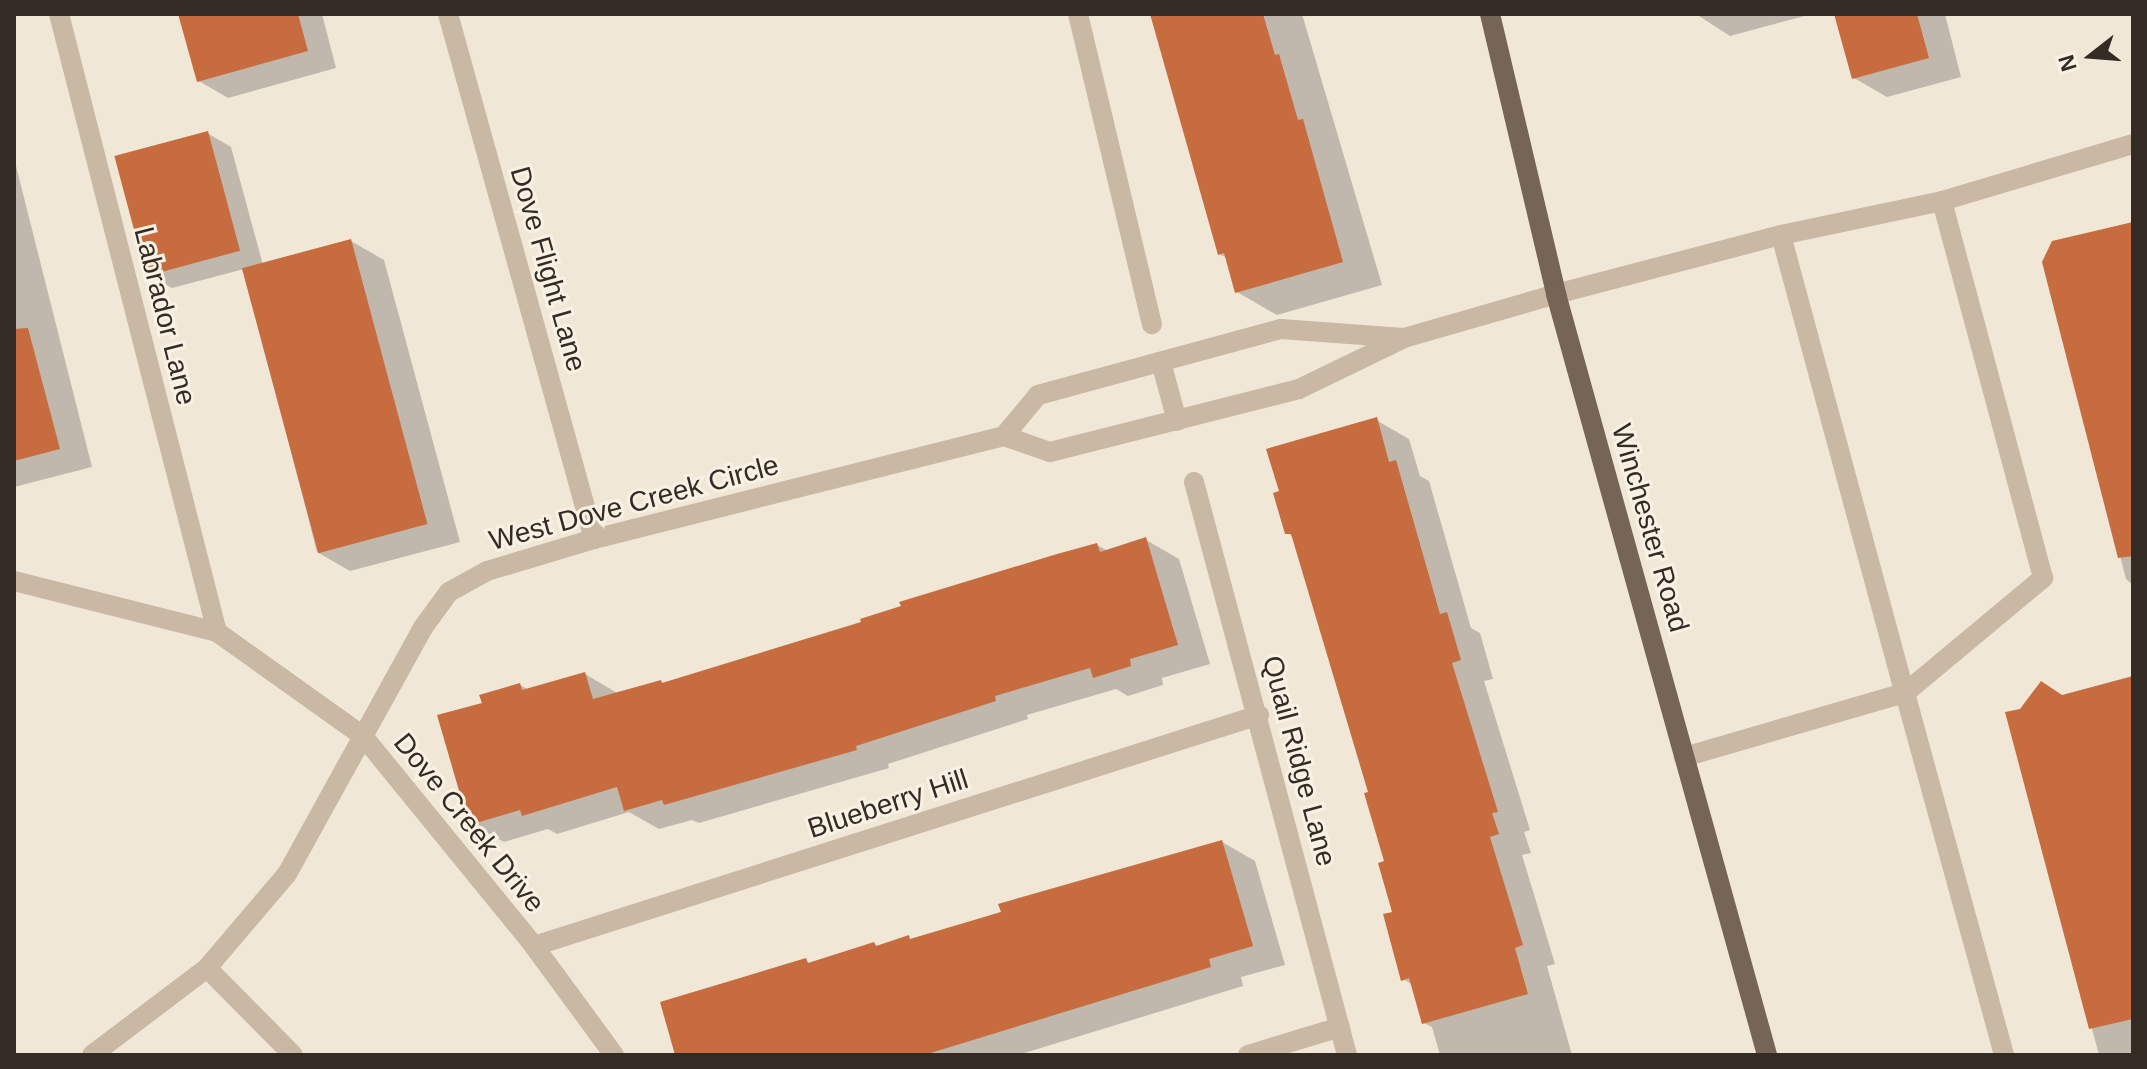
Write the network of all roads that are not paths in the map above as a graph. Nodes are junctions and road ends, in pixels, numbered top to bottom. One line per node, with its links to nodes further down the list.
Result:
1 (59, 14): 17 (street, Labrador Lane)
2 (448, 14): 15 (street, Dove Flight Lane)
3 (1078, 14): 9 (street)
4 (1490, 14): 8 (main road, Winchester Road)
5 (2133, 144): 6 (street)
6 (1942, 201): 7 (street); 18 (street)
7 (1781, 235): 8 (street); 18 (street)
8 (1556, 294): 10 (street); 21 (main road, Winchester Road)
9 (1152, 324)
10 (1404, 338): 11 (street); 12 (street)
11 (1161, 362): 12 (street); 13 (street)
12 (1177, 421): 13 (street)
13 (1004, 436): 15 (street, West Dove Creek Circle)
14 (1194, 482): 19 (street, Quail Ridge Lane)
15 (594, 539): 20 (street, West Dove Creek Circle)
16 (14, 581): 17 (street)
17 (217, 632): 20 (street)
18 (1905, 693): 21 (street); 31 (street)
19 (1259, 715): 22 (street, Blueberry Hill); 24 (street, Quail Ridge Lane)
20 (363, 736): 22 (street, Dove Creek Drive); 23 (street, Dove Creek Drive)
21 (1684, 757): 30 (main road, Winchester Road)
22 (534, 946): 27 (street, Dove Creek Drive)
23 (207, 968): 25 (street, Dove Creek Drive); 26 (street)
24 (1340, 1027): 28 (street); 29 (street, Quail Ridge Lane)
25 (92, 1055)
26 (293, 1055)
27 (614, 1055)
28 (1248, 1055)
29 (1347, 1055)
30 (1767, 1055)
31 (2004, 1055)

